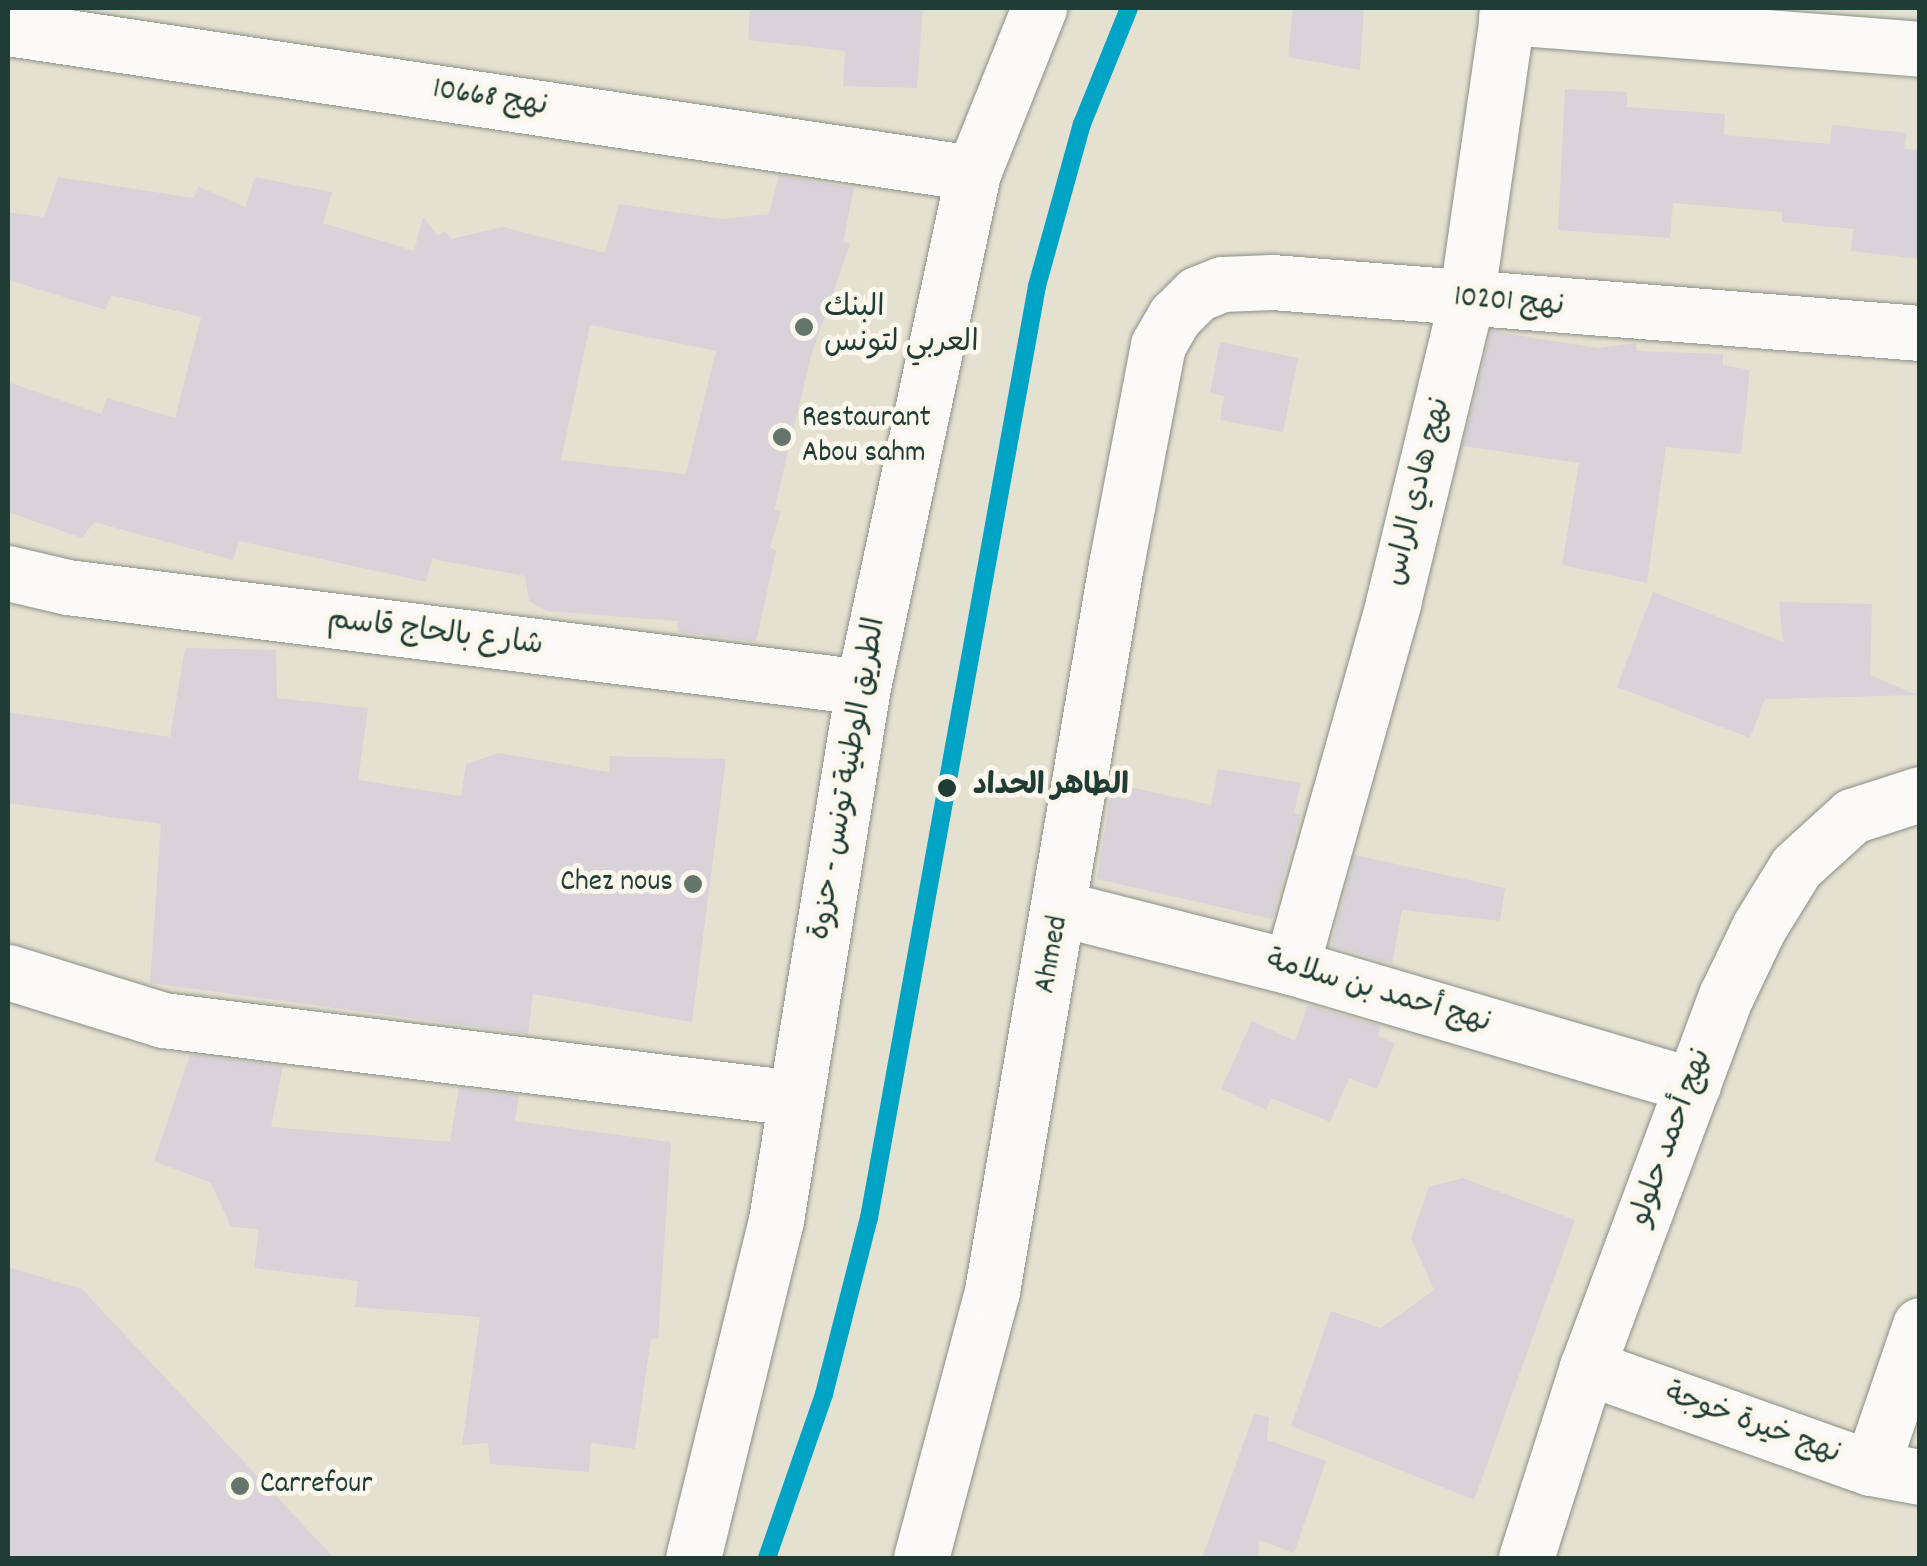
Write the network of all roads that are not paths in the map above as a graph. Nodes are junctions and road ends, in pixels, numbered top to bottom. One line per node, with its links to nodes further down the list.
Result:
1 (1038, 8): 5 (street, الطريق الوطنية تونس - حزوة)
2 (1507, 12): 4 (street); 6 (street, نهج هادي الراس)
3 (8, 28): 5 (street, نهج 10668)
4 (1920, 49)
5 (973, 173): 10 (street, الطريق الوطنية تونس - حزوة)
6 (1466, 302): 7 (street, نهج 10201); 8 (street, نهج 10201); 13 (street, نهج هادي الراس)
7 (1903, 333)
8 (1158, 345): 12 (street, Ahmed)
9 (8, 574): 10 (street, شارع بالحاج قاسم)
10 (863, 687): 16 (street, الطريق الوطنية تونس - حزوة)
11 (1920, 794): 15 (street, نهج أحمد حلولو)
12 (1062, 909): 13 (street, نهج أحمد بن سلامة); 21 (street, Ahmed)
13 (1292, 967): 15 (street, نهج أحمد بن سلامة)
14 (8, 972): 16 (street)
15 (1693, 1085): 18 (street, نهج أحمد حلولو)
16 (795, 1098): 20 (street, الطريق الوطنية تونس - حزوة)
17 (1920, 1325): 19 (street)
18 (1588, 1367): 19 (street, نهج خيرة خوجة); 22 (street, نهج أحمد حلولو)
19 (1895, 1473)
20 (693, 1558)
21 (920, 1558)
22 (1526, 1558)

